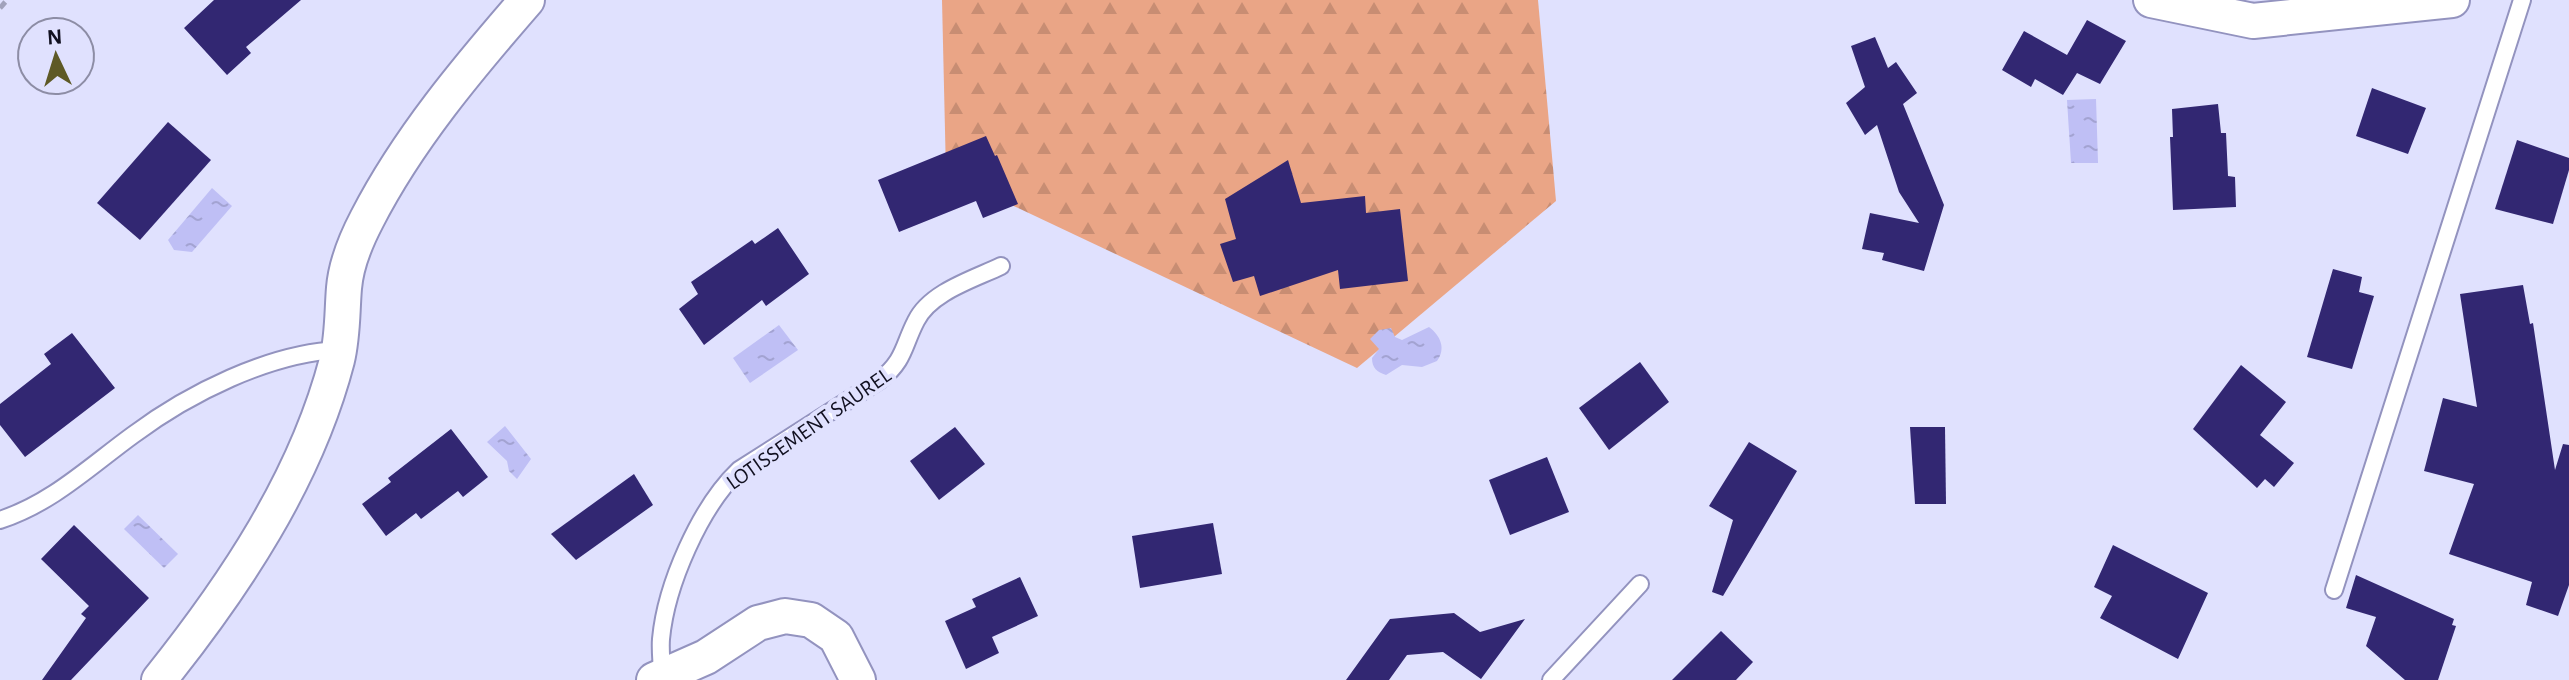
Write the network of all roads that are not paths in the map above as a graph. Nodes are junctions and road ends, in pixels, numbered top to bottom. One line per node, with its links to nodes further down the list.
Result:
1 (527, 0): 6 (street)
2 (2151, 0): 3 (street)
3 (2452, 0)
4 (2522, 0): 9 (lane)
5 (1001, 266): 10 (lane, LOTISSEMENT SAUREL)
6 (339, 350): 7 (lane); 11 (street)
7 (0, 520)
8 (1640, 584): 13 (lane)
9 (2334, 590)
10 (658, 678): 12 (street)
11 (159, 680)
12 (858, 680)
13 (1551, 680)

